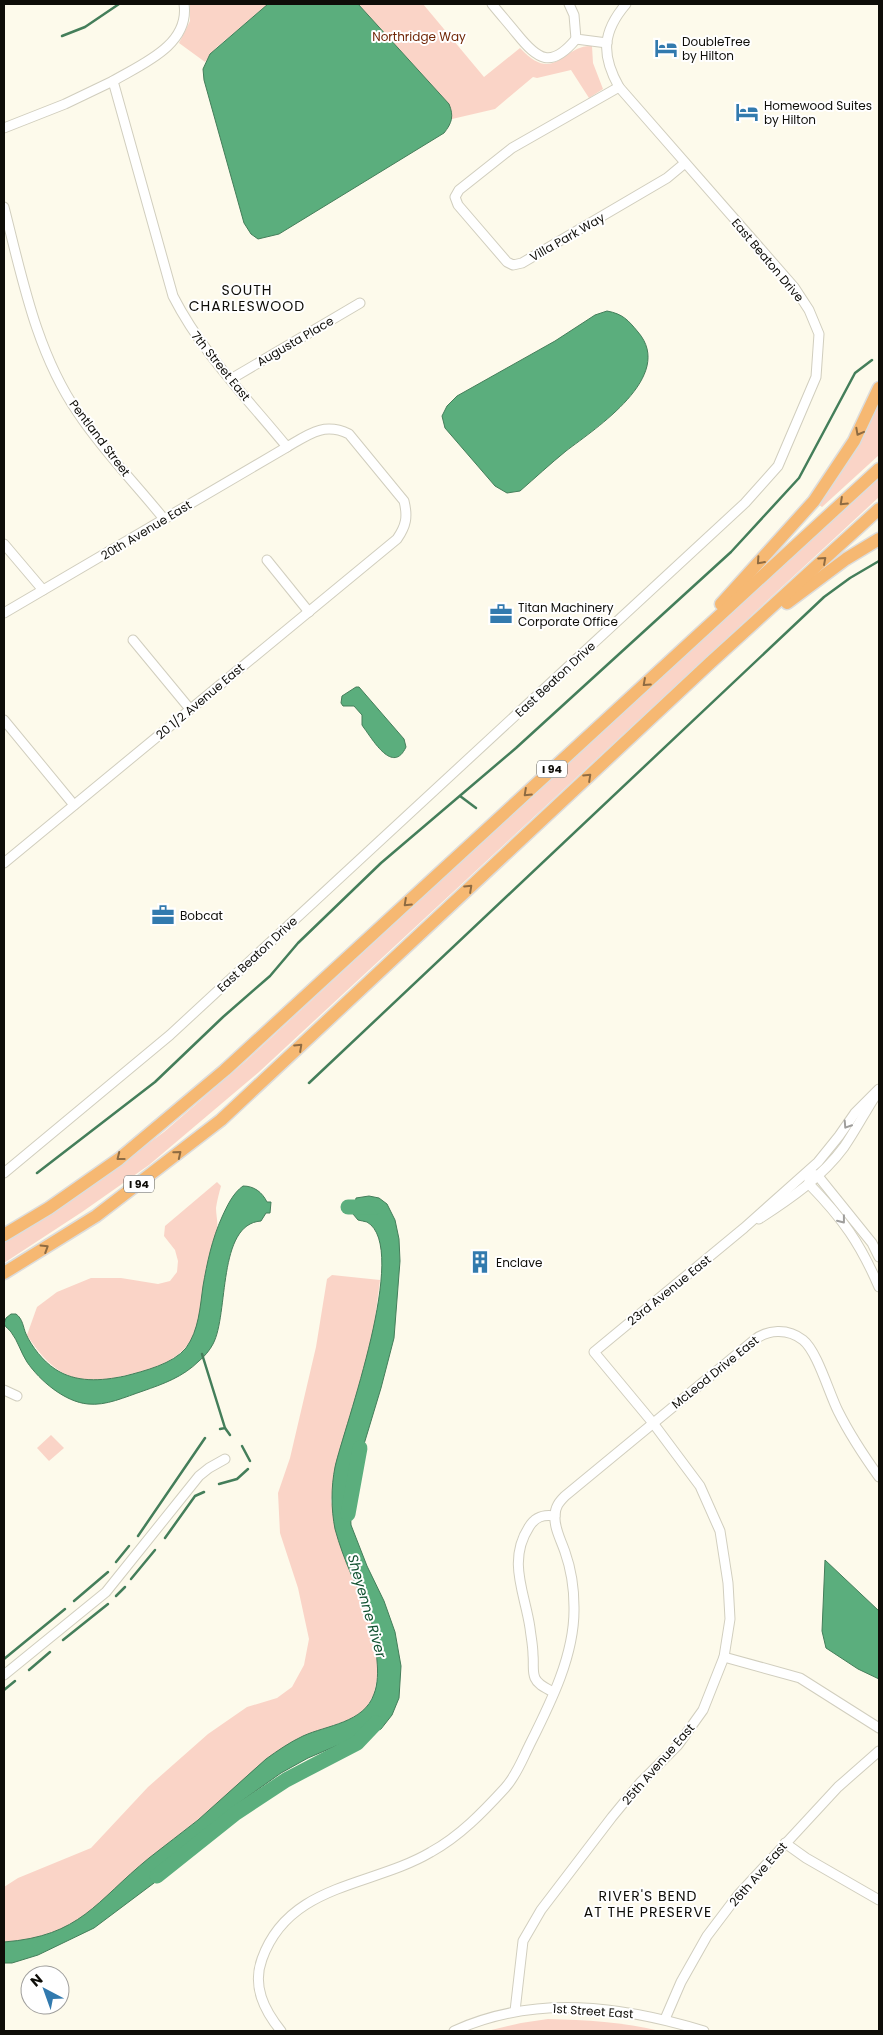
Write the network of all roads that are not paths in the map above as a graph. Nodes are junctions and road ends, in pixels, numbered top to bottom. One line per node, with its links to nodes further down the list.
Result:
1 (184, 4): 7 (street)
2 (492, 4): 5 (street)
3 (570, 4): 5 (street)
4 (626, 4): 6 (street, East Beaton Drive)
5 (576, 39): 6 (street)
6 (607, 43): 8 (street, East Beaton Drive)
7 (114, 80): 9 (street); 13 (street, 7th Street East)
8 (619, 88): 10 (street, East Beaton Drive); 10 (street, Villa Park Way)
9 (4, 128)
10 (685, 164): 34 (street, East Beaton Drive)
11 (4, 206): 18 (street, Pentland Street)
12 (360, 304): 13 (street, Augusta Place)
13 (231, 379): 15 (street, 7th Street East)
14 (879, 388): 26 (highway, one-way to 26)
15 (287, 447): 18 (street, 20th Avenue East); 23 (street, 20 1/2 Avenue East)
16 (879, 469): 26 (highway, I 94, one-way to 26)
17 (879, 509): 27 (highway, I 94, one-way to 17)
18 (164, 519): 22 (street, 20th Avenue East)
19 (879, 539): 27 (highway)
20 (4, 544): 22 (street)
21 (267, 560): 23 (street)
22 (43, 590): 24 (street, 20th Avenue East)
23 (309, 612): 28 (street, 20 1/2 Avenue East)
24 (4, 613)
25 (133, 640): 28 (street)
26 (670, 661): 38 (highway, I 94, one-way to 38)
27 (710, 663): 40 (highway, I 94, one-way to 27)
28 (190, 709): 30 (street, 20 1/2 Avenue East)
29 (4, 720): 30 (street)
30 (74, 805): 31 (street, 20 1/2 Avenue East)
31 (4, 863)
32 (879, 1089): 33 (street, 23rd Avenue East, one-way to 33); 35 (street, 23rd Avenue East)
33 (808, 1172): 35 (street); 36 (street); 37 (street, 23rd Avenue East)
34 (4, 1174)
35 (818, 1176): 36 (street, 23rd Avenue East); 39 (street)
36 (809, 1184): 37 (street, 23rd Avenue East); 41 (street, one-way to 41)
37 (744, 1228): 42 (street, 23rd Avenue East)
38 (4, 1235)
39 (879, 1257)
40 (4, 1273)
41 (879, 1287)
42 (594, 1352): 45 (street, 25th Avenue East)
43 (4, 1390): 44 (street)
44 (17, 1396)
45 (653, 1423): 47 (street, McLeod Drive East); 48 (street, McLeod Drive East); 49 (street, 25th Avenue East)
46 (226, 1459): 50 (street)
47 (879, 1476)
48 (555, 1516): 51 (street); 51 (street)
49 (724, 1657): 52 (street); 56 (street, 25th Avenue East)
50 (4, 1675)
51 (553, 1692): 58 (street)
52 (879, 1728)
53 (879, 1751): 54 (street, 26th Ave East)
54 (785, 1843): 55 (street); 57 (street, 26th Ave East)
55 (879, 1900)
56 (515, 2011): 57 (street, 1st Street East); 59 (street, 1st Street East)
57 (665, 2019): 60 (street, 1st Street East)
58 (281, 2031)
59 (454, 2031)
60 (704, 2031)

